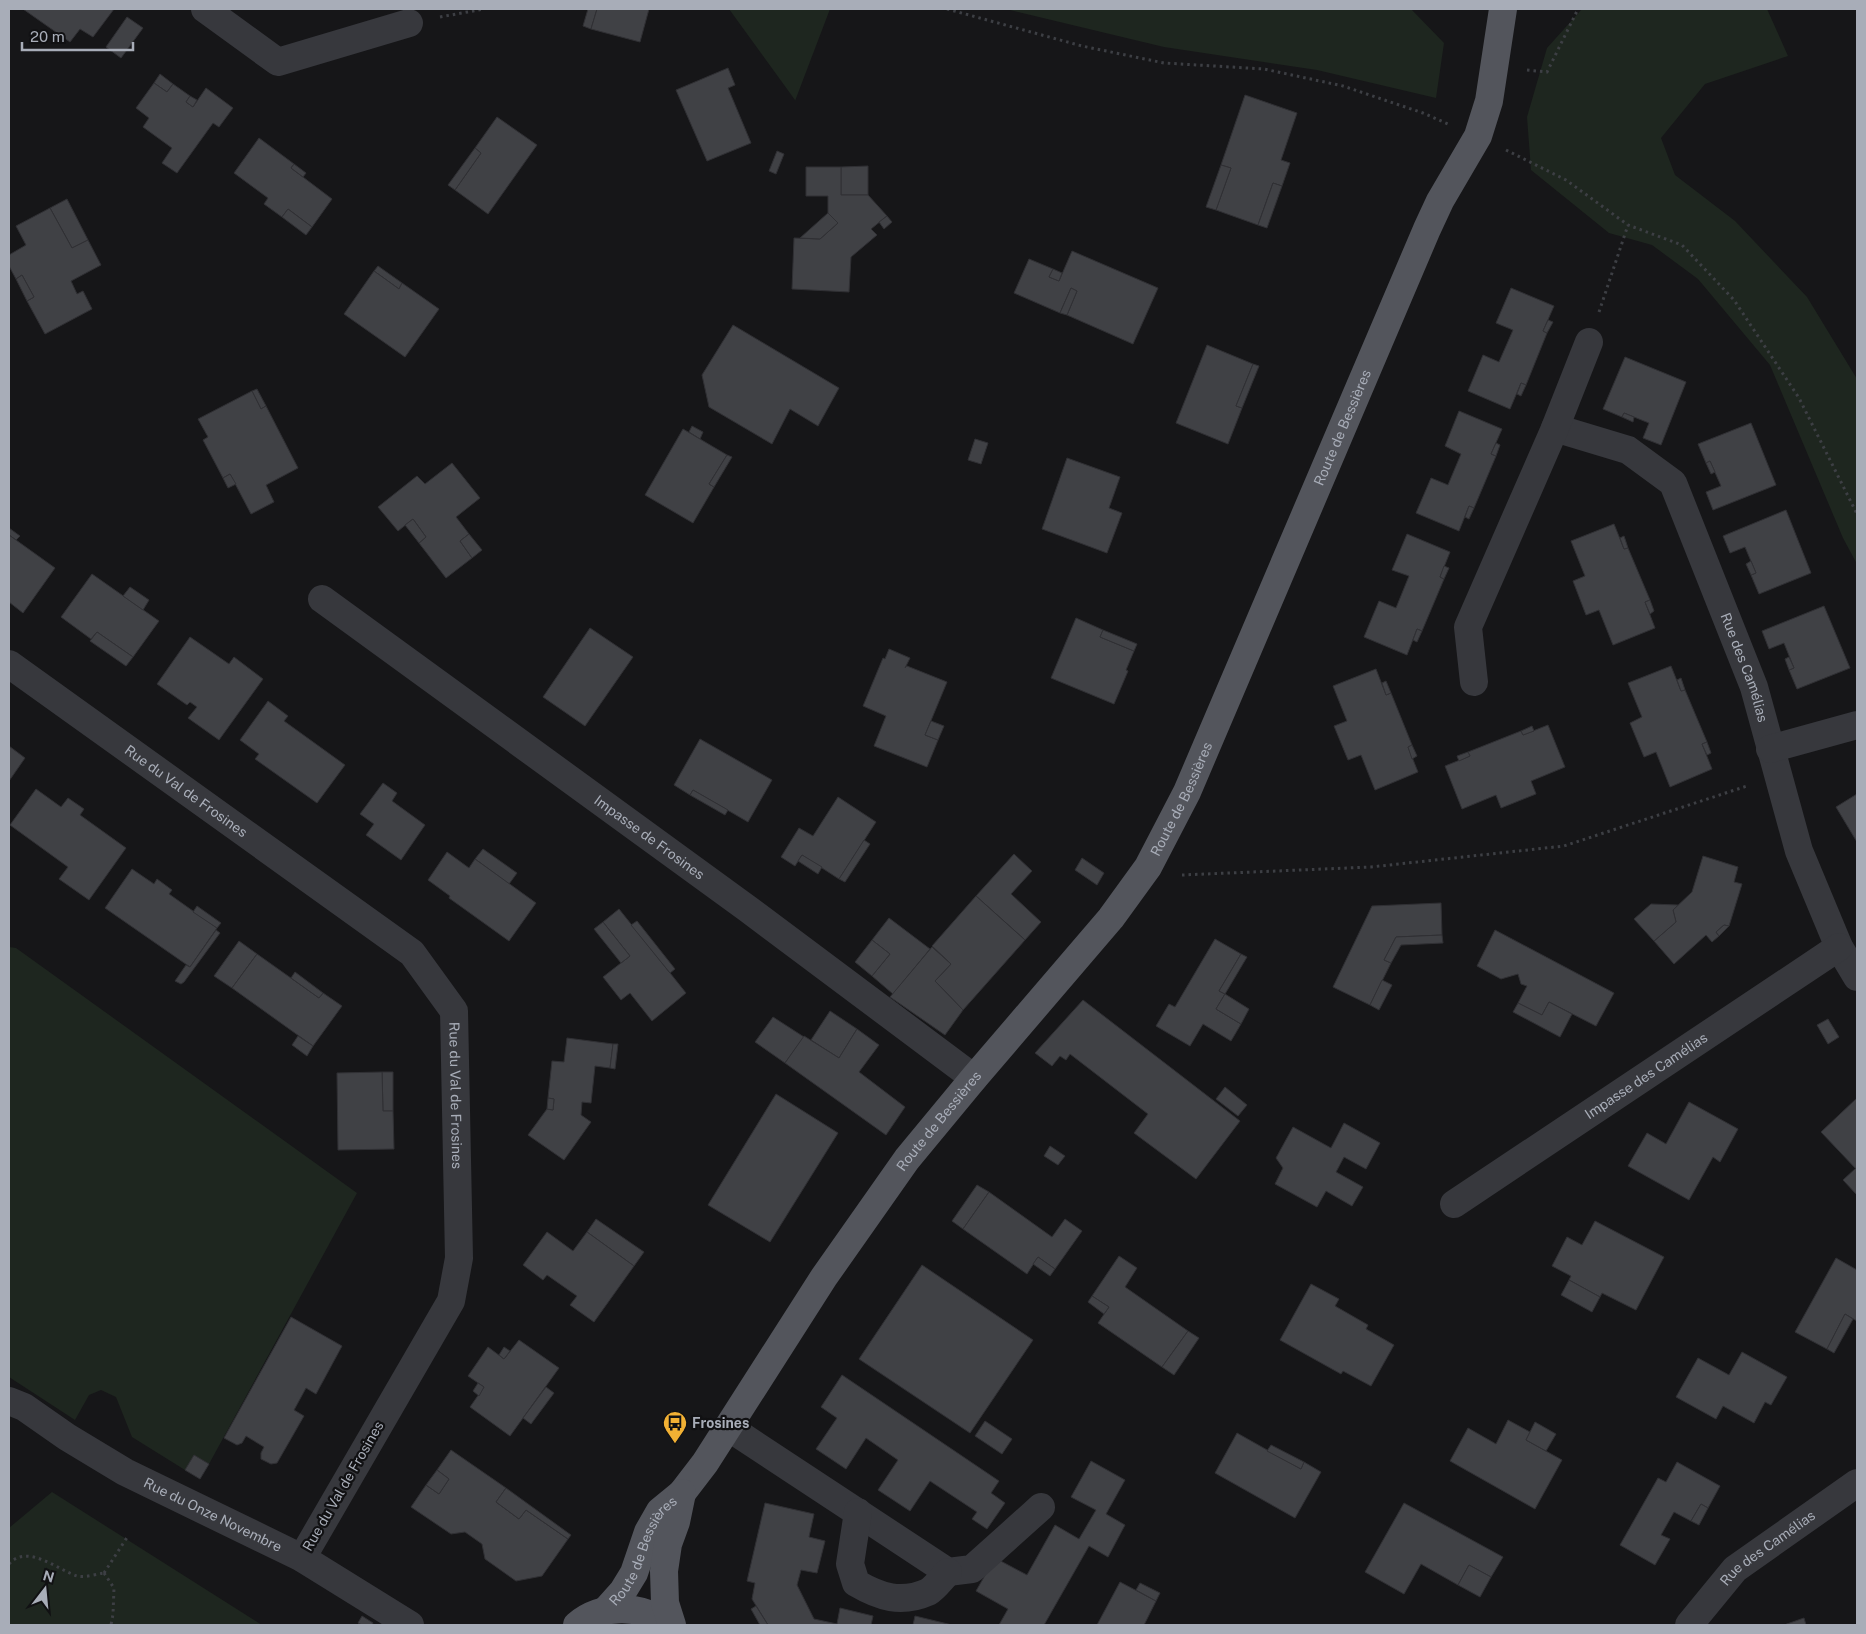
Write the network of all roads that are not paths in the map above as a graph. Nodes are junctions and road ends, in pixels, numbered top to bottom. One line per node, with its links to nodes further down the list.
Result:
1 (205, 9): 3 (street)
2 (1503, 9): 13 (main road, Route de Bessières)
3 (409, 23)
4 (1589, 342): 5 (street)
5 (1555, 428): 8 (street); 10 (street, Rue des Camélias)
6 (322, 599): 13 (street, Impasse de Frosines)
7 (9, 664): 23 (street, Rue du Val de Frosines)
8 (1474, 682)
9 (1857, 725): 10 (street)
10 (1770, 749): 11 (street, Rue des Camélias)
11 (1839, 947): 12 (street, Rue des Camélias); 14 (street, Impasse des Camélias)
12 (1857, 977)
13 (974, 1078): 17 (main road, Route de Bessières)
14 (1454, 1204)
15 (9, 1401): 18 (street, Rue du Onze Novembre)
16 (9, 1420): 18 (street, Rue du Onze Novembre)
17 (728, 1427): 20 (main road, Route de Bessières); 22 (street)
18 (66, 1437): 23 (street, Rue du Onze Novembre)
19 (1857, 1483): 30 (street, Rue des Camélias)
20 (682, 1493): 25 (main road, Route de Bessières); 29 (main road, Route de Bessières)
21 (1040, 1506): 24 (street)
22 (858, 1512): 24 (street); 24 (street)
23 (302, 1558): 26 (street, Rue du Onze Novembre)
24 (948, 1572)
25 (606, 1610): 27 (main road); 28 (main road)
26 (410, 1625)
27 (577, 1625)
28 (664, 1625)
29 (672, 1625)
30 (1689, 1625)

